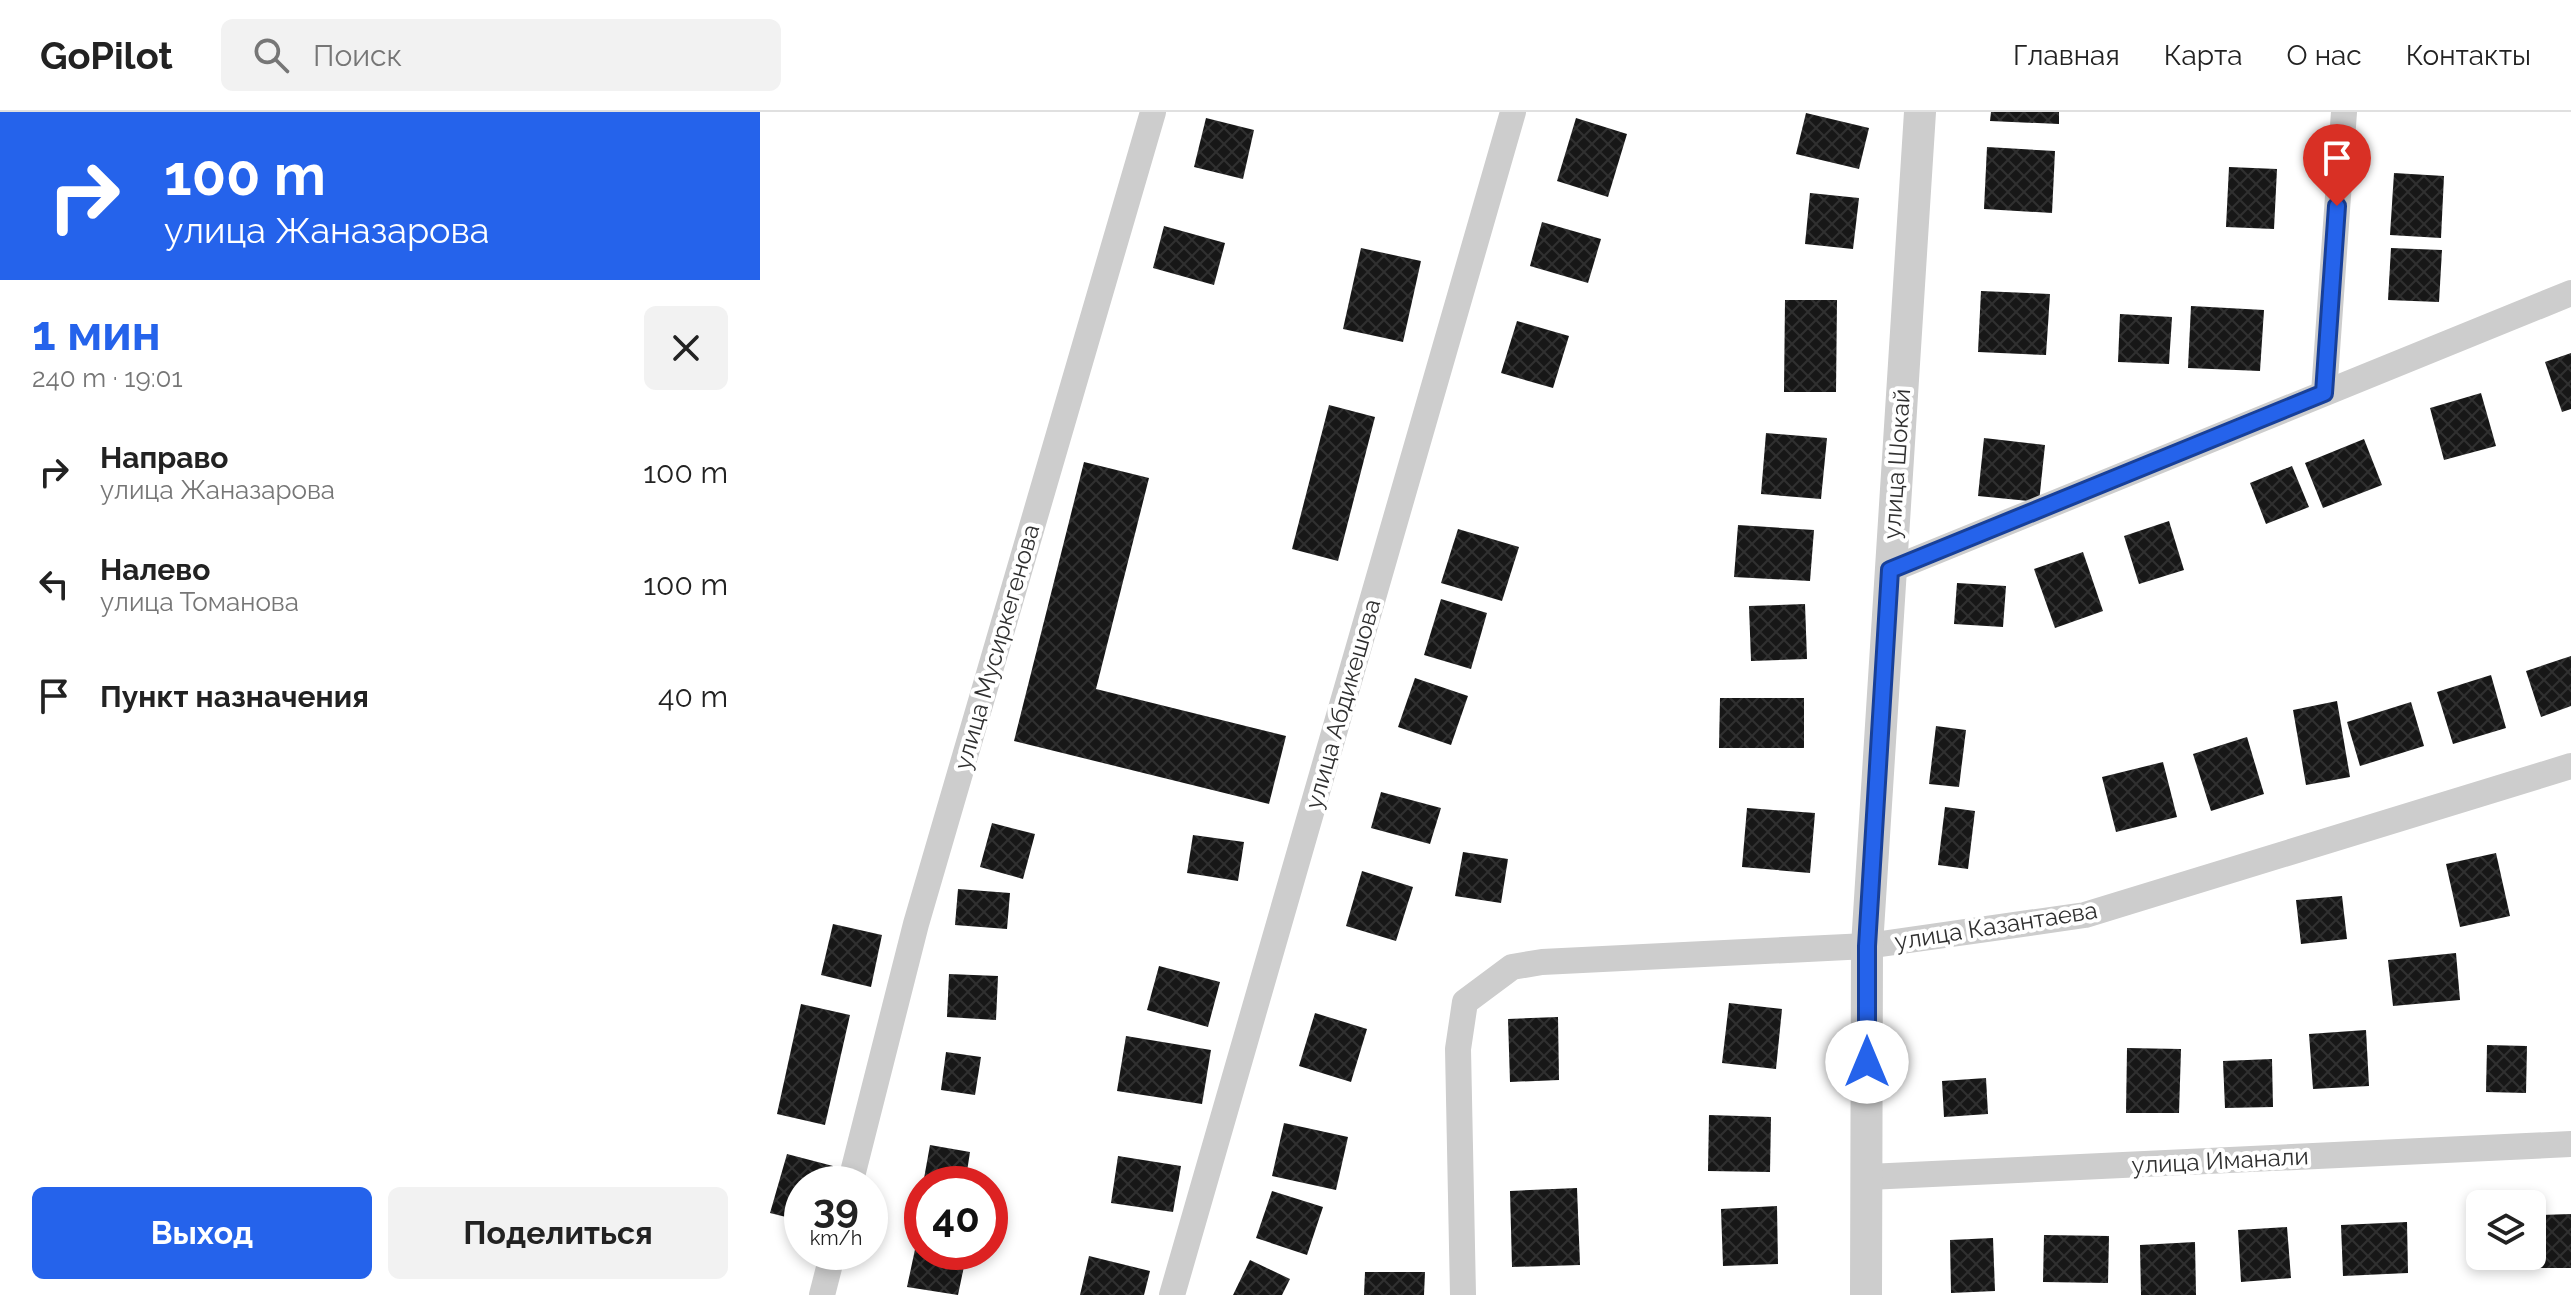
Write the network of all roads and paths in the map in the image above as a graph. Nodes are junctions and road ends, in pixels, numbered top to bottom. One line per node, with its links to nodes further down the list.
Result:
1 (1153, 112): 11 (street, улица Мусиркегенова)
2 (1513, 112): 15 (street, улица Абдикешова)
3 (1920, 112): 7 (street, улица Шокай)
4 (2344, 112): 6 (street)
5 (2571, 293): 6 (street)
6 (2324, 393): 7 (street)
7 (1890, 570): 9 (street, улица Шокай)
8 (2571, 766): 9 (street, улица Казантаева)
9 (1867, 946): 12 (street, улица Шокай); 16 (street, улица Казантаева)
10 (2571, 1144): 12 (street, улица Иманали)
11 (855, 1166)
12 (1868, 1177): 17 (street, улица Шокай)
13 (828, 1270): 14 (street)
14 (822, 1295)
15 (1172, 1295)
16 (1463, 1295)
17 (1866, 1295)

